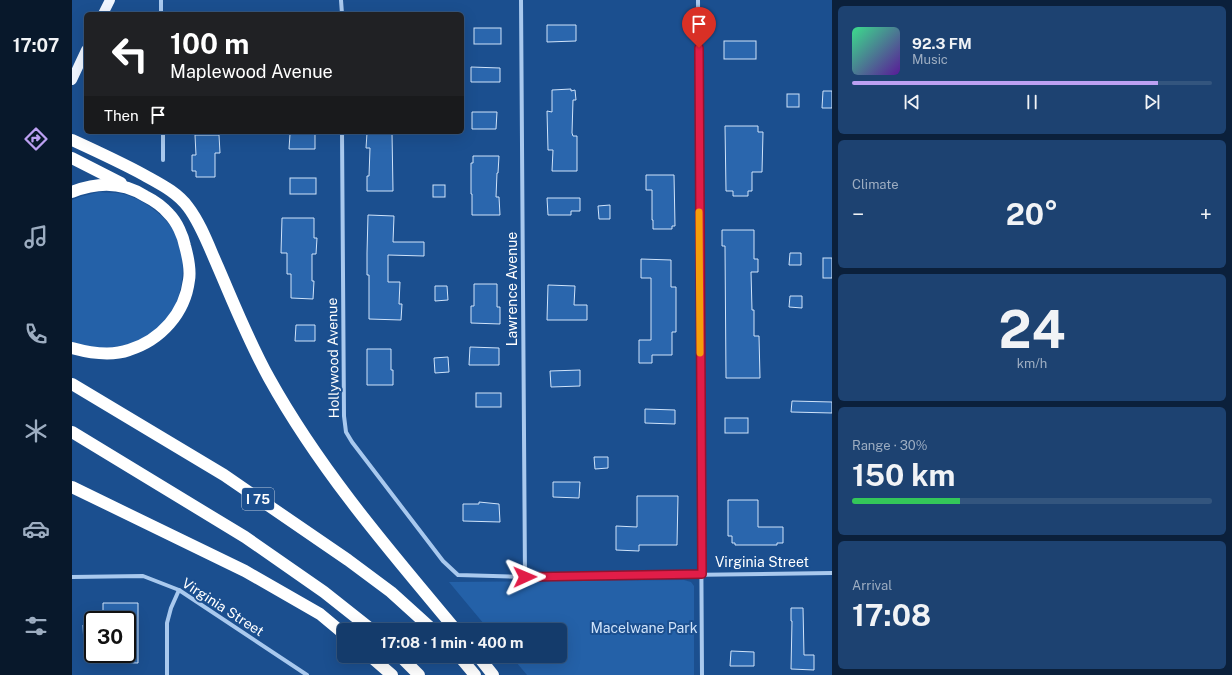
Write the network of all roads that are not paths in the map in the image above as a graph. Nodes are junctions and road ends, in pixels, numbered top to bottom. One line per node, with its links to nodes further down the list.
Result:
1 (110, 0): 6 (main road)
2 (161, 0): 7 (street)
3 (341, 0): 8 (street)
4 (521, 0): 25 (street, Lawrence Avenue)
5 (698, 0): 23 (street)
6 (104, 12)
7 (161, 12)
8 (342, 12)
9 (84, 54): 10 (main road)
10 (72, 80)
11 (163, 134): 15 (street)
12 (342, 134): 25 (street, Hollywood Avenue)
13 (72, 140): 29 (highway)
14 (72, 158): 16 (highway)
15 (163, 160)
16 (133, 188): 17 (highway); 18 (highway)
17 (72, 192)
18 (72, 348)
19 (72, 384): 28 (highway, I 75)
20 (72, 432): 27 (highway)
21 (72, 487): 30 (highway)
22 (832, 573): 23 (street, Virginia Street)
23 (702, 574): 25 (street, Virginia Street); 41 (street)
24 (72, 577): 26 (street, Virginia Street)
25 (525, 577)
26 (179, 590): 35 (street); 36 (street, Virginia Street)
27 (363, 623)
28 (425, 623)
29 (450, 623)
30 (337, 628)
31 (378, 663): 37 (highway)
32 (407, 663): 38 (highway)
33 (464, 663): 39 (highway)
34 (484, 663): 40 (highway)
35 (167, 675)
36 (307, 675)
37 (392, 675)
38 (419, 675)
39 (475, 675)
40 (493, 675)
41 (702, 675)

